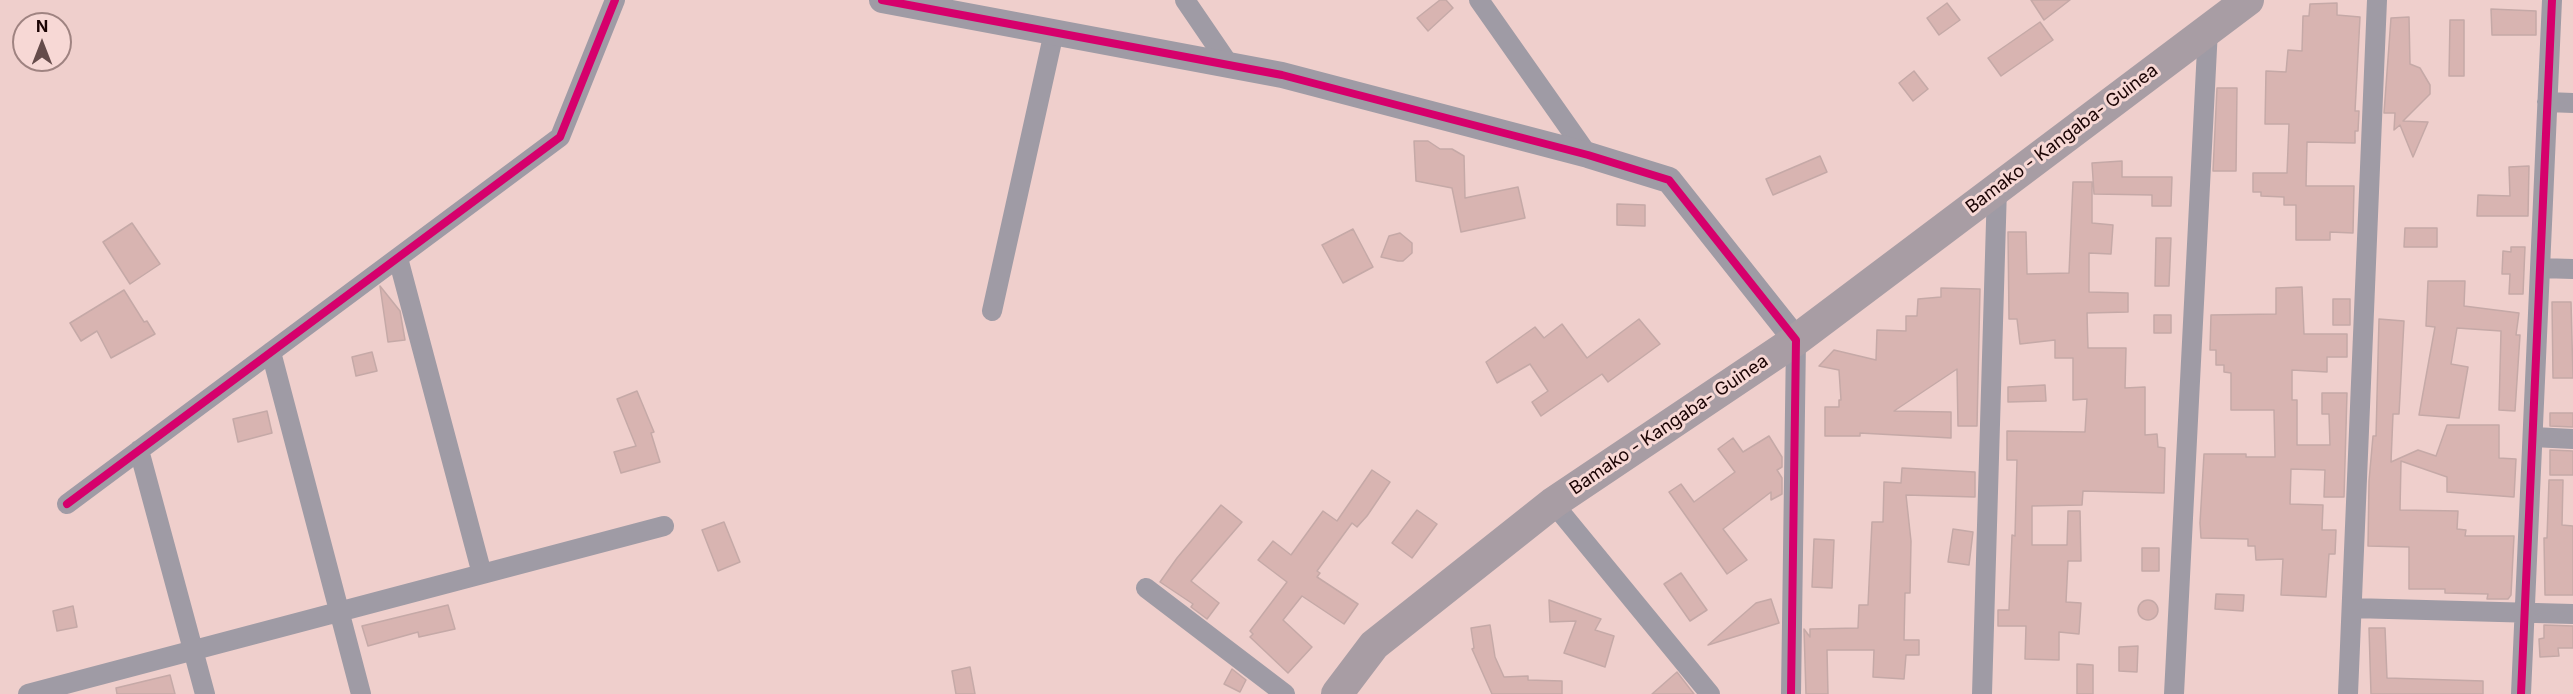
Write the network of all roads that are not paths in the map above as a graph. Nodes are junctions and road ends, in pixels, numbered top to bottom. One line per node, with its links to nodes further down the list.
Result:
1 (615, 0): 15 (street)
2 (882, 0): 9 (street)
3 (1185, 0): 10 (street)
4 (1479, 0): 13 (street)
5 (2248, 0): 8 (main road, Bamako - Kangaba- Guinea)
6 (2377, 0): 29 (street)
7 (2552, 0): 11 (street)
8 (2208, 29): 14 (main road, Bamako - Kangaba- Guinea); 42 (street)
9 (1054, 32): 10 (street); 18 (street)
10 (1230, 66): 13 (street)
11 (2547, 102): 12 (street); 16 (street)
12 (2573, 103)
13 (1588, 155): 19 (street)
14 (1998, 188): 19 (main road, Bamako - Kangaba- Guinea); 41 (street)
15 (398, 258): 20 (street); 27 (street)
16 (2540, 268): 17 (street); 21 (street)
17 (2573, 269)
18 (992, 311)
19 (1796, 340): 24 (main road, Bamako - Kangaba- Guinea); 40 (street)
20 (271, 352): 23 (street); 30 (street)
21 (2533, 437): 22 (street); 31 (street)
22 (2573, 439)
23 (139, 450): 25 (street); 33 (street)
24 (1553, 502): 38 (main road, Bamako - Kangaba- Guinea); 39 (street)
25 (67, 504)
26 (664, 526): 27 (street)
27 (482, 574): 30 (street)
28 (1146, 588): 37 (street)
29 (2352, 608): 31 (street); 43 (street)
30 (340, 612): 33 (street); 36 (street)
31 (2525, 612): 32 (street); 44 (street)
32 (2573, 614)
33 (193, 650): 34 (street); 35 (street)
34 (28, 694)
35 (205, 694)
36 (361, 694)
37 (1285, 694)
38 (1337, 694)
39 (1710, 694)
40 (1791, 694)
41 (1982, 694)
42 (2174, 694)
43 (2348, 694)
44 (2522, 694)

